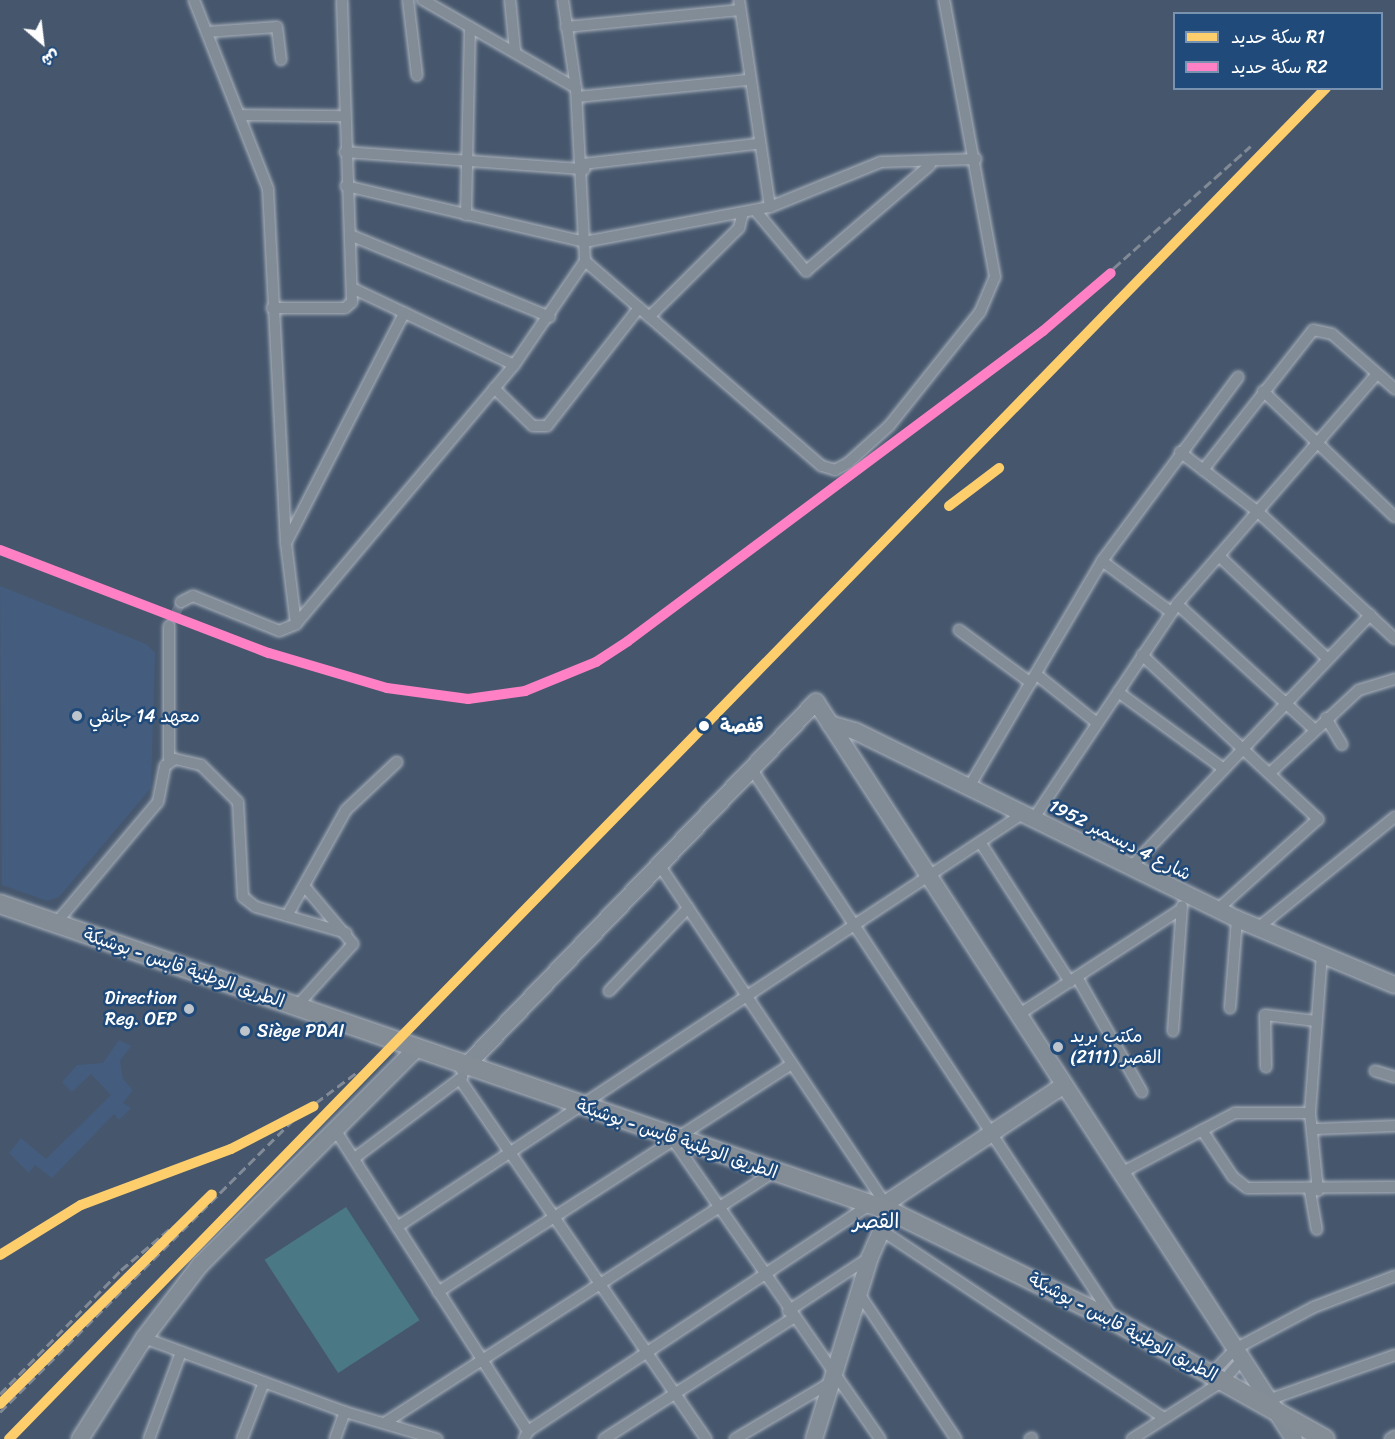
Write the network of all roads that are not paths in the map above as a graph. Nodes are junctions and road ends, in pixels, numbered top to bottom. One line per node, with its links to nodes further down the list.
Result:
1 (194, 0): 11 (street)
2 (342, 0): 18 (street)
3 (408, 0): 14 (street)
4 (510, 0): 12 (street)
5 (563, 0): 10 (street)
6 (944, 0): 21 (street)
7 (428, 2): 9 (street)
8 (740, 5): 10 (street); 15 (street)
9 (470, 27): 12 (street); 22 (street)
10 (566, 27): 16 (street)
11 (207, 32): 13 (street); 17 (street)
12 (515, 50): 16 (street)
13 (281, 60)
14 (417, 75)
15 (747, 80): 16 (street); 19 (street)
16 (576, 92): 24 (street)
17 (241, 115): 18 (street); 34 (street)
18 (344, 116): 20 (street)
19 (757, 144): 24 (street); 26 (street)
20 (345, 152): 22 (street); 25 (street)
21 (976, 159): 23 (street); 38 (street)
22 (466, 160): 24 (street); 29 (street)
23 (930, 165): 26 (street); 27 (street)
24 (583, 166): 31 (street)
25 (346, 186): 29 (street); 30 (street)
26 (770, 207): 27 (street)
27 (755, 210): 28 (street)
28 (743, 212): 31 (street); 38 (street)
29 (466, 215): 31 (street)
30 (350, 235): 33 (street); 37 (street)
31 (585, 242): 32 (street)
32 (585, 261): 35 (street); 37 (street)
33 (352, 288): 34 (street); 36 (street)
34 (272, 308): 50 (street)
35 (639, 308): 38 (street); 42 (street)
36 (404, 313): 39 (street); 50 (street)
37 (550, 317): 39 (street)
38 (649, 317)
39 (514, 365): 42 (street)
40 (1377, 374): 43 (street); 44 (street); 45 (street)
41 (1238, 377): 46 (street)
42 (494, 388): 56 (street)
43 (1395, 389)
44 (1263, 391): 45 (street); 47 (street)
45 (1316, 440): 48 (street); 49 (street)
46 (1180, 452): 47 (street); 52 (street)
47 (1203, 470): 48 (street)
48 (1257, 511): 51 (street); 55 (street)
49 (1395, 517)
50 (286, 543): 56 (street)
51 (1219, 556): 54 (street); 61 (street)
52 (1102, 561): 54 (street); 62 (street)
53 (181, 602): 56 (street)
54 (1174, 608): 60 (street); 65 (street)
55 (1370, 615): 59 (street); 61 (street)
56 (296, 624)
57 (169, 626): 72 (street)
58 (959, 630): 62 (street)
59 (1394, 637)
60 (1142, 655): 64 (street); 71 (street)
61 (1328, 659): 65 (street)
62 (1034, 679): 67 (street); 77 (street)
63 (1395, 679): 66 (street)
64 (1118, 693): 67 (street); 75 (street)
65 (1286, 703): 69 (street); 71 (street)
66 (1326, 718): 69 (street); 70 (street)
67 (1097, 723): 78 (street)
68 (830, 724): 74 (street); 77 (street, شارع 4 ديسمبر 1952); 83 (street)
69 (1314, 729): 76 (street)
70 (1342, 745)
71 (1243, 747): 75 (street); 76 (street)
72 (170, 759): 89 (street); 91 (street)
73 (397, 762): 84 (street)
74 (751, 768): 81 (street); 92 (street)
75 (1224, 769): 82 (street)
76 (1270, 772): 88 (street)
77 (969, 787): 78 (street, شارع 4 ديسمبر 1952)
78 (1029, 816): 80 (street); 82 (street, شارع 4 ديسمبر 1952)
79 (1393, 822): 93 (street)
80 (981, 845): 83 (street); 96 (street)
81 (658, 863): 87 (street); 109 (street)
82 (1130, 868): 85 (street, شارع 4 ديسمبر 1952)
83 (930, 879): 92 (street); 102 (street)
84 (305, 887): 89 (street); 94 (street)
85 (1183, 902): 88 (street, شارع 4 ديسمبر 1952); 96 (street); 104 (street)
86 (0, 904): 91 (main road, الطريق الوطنية قابس - بوشبكة)
87 (688, 908): 98 (street); 99 (street)
88 (1217, 910): 90 (street, شارع 4 ديسمبر 1952)
89 (287, 916): 94 (street)
90 (1237, 919): 93 (street, شارع 4 ديسمبر 1952); 101 (street)
91 (57, 923): 100 (main road, الطريق الوطنية قابس - بوشبكة)
92 (856, 927): 99 (street); 119 (street)
93 (1259, 927): 95 (street, شارع 4 ديسمبر 1952)
94 (346, 933): 100 (street)
95 (1322, 955): 97 (street, شارع 4 ديسمبر 1952); 103 (street)
96 (1074, 979): 102 (street); 112 (street)
97 (1395, 985)
98 (609, 991)
99 (747, 999): 106 (street); 113 (street)
100 (296, 1007): 105 (main road, الطريق الوطنية قابس - بوشبكة)
101 (1230, 1008)
102 (1018, 1015): 111 (street)
103 (1316, 1021): 107 (street); 114 (street)
104 (1173, 1031)
105 (414, 1051): 109 (main road, الطريق الوطنية قابس - بوشبكة); 116 (street)
106 (790, 1065): 120 (street); 127 (street)
107 (1266, 1067)
108 (1375, 1071): 110 (street)
109 (463, 1074): 113 (main road, الطريق الوطنية قابس - بوشبكة); 121 (street); 122 (street)
110 (1395, 1077)
111 (1064, 1085): 119 (street); 124 (street)
112 (1142, 1092)
113 (579, 1106): 120 (main road, الطريق الوطنية قابس - بوشبكة); 121 (street)
114 (1310, 1113): 117 (street); 118 (street)
115 (1395, 1126): 117 (street)
116 (334, 1128): 122 (street); 141 (street)
117 (1316, 1129): 126 (street)
118 (1202, 1130): 124 (street); 126 (street)
119 (990, 1132): 127 (street); 140 (street)
120 (675, 1138): 123 (main road, الطريق الوطنية قابس - بوشبكة); 128 (street); 129 (street)
121 (509, 1151): 129 (street); 130 (street)
122 (356, 1157): 130 (street)
123 (773, 1173): 127 (main road, الطريق الوطنية قابس - بوشبكة); 128 (street)
124 (1121, 1173): 144 (street)
125 (1395, 1187): 126 (street)
126 (1314, 1191): 131 (street)
127 (881, 1207): 132 (street); 134 (street); 140 (main road, الطريق الوطنية قابس - بوشبكة)
128 (720, 1208): 134 (street); 136 (street)
129 (554, 1217): 136 (street); 137 (street)
130 (397, 1227): 137 (street)
131 (1317, 1229)
132 (880, 1230): 133 (street); 153 (street)
133 (870, 1257): 138 (street); 139 (street)
134 (764, 1276): 139 (street); 143 (street)
135 (1395, 1276): 144 (street)
136 (599, 1285): 143 (street); 146 (street)
137 (438, 1292): 146 (street)
138 (860, 1295): 147 (street); 168 (street)
139 (790, 1314): 147 (street); 150 (street)
140 (1115, 1321): 148 (main road, الطريق الوطنية قابس - بوشبكة)
141 (144, 1338): 142 (street); 159 (street)
142 (181, 1352): 149 (street); 160 (street)
143 (647, 1352): 150 (street); 155 (street)
144 (1239, 1354): 148 (street); 151 (street)
145 (1395, 1355): 151 (street)
146 (481, 1361): 154 (street); 155 (street)
147 (835, 1378): 165 (street); 166 (street); 167 (street)
148 (1216, 1378): 151 (main road, الطريق الوطنية قابس - بوشبكة); 153 (street)
149 (264, 1382): 152 (street); 161 (street)
150 (676, 1393): 163 (street); 164 (street)
151 (1272, 1407): 169 (street); 170 (main road, الطريق الوطنية قابس - بوشبكة)
152 (345, 1412): 154 (street); 162 (street)
153 (1164, 1418): 158 (street)
154 (386, 1422): 157 (street)
155 (526, 1435)
156 (1395, 1436): 171 (street)
157 (432, 1438)
158 (1135, 1438)
159 (80, 1439)
160 (149, 1439)
161 (242, 1439)
162 (335, 1439)
163 (604, 1439)
164 (706, 1439)
165 (735, 1439)
166 (815, 1439)
167 (880, 1439)
168 (956, 1439)
169 (1294, 1439)
170 (1325, 1439)
171 (1390, 1439)

